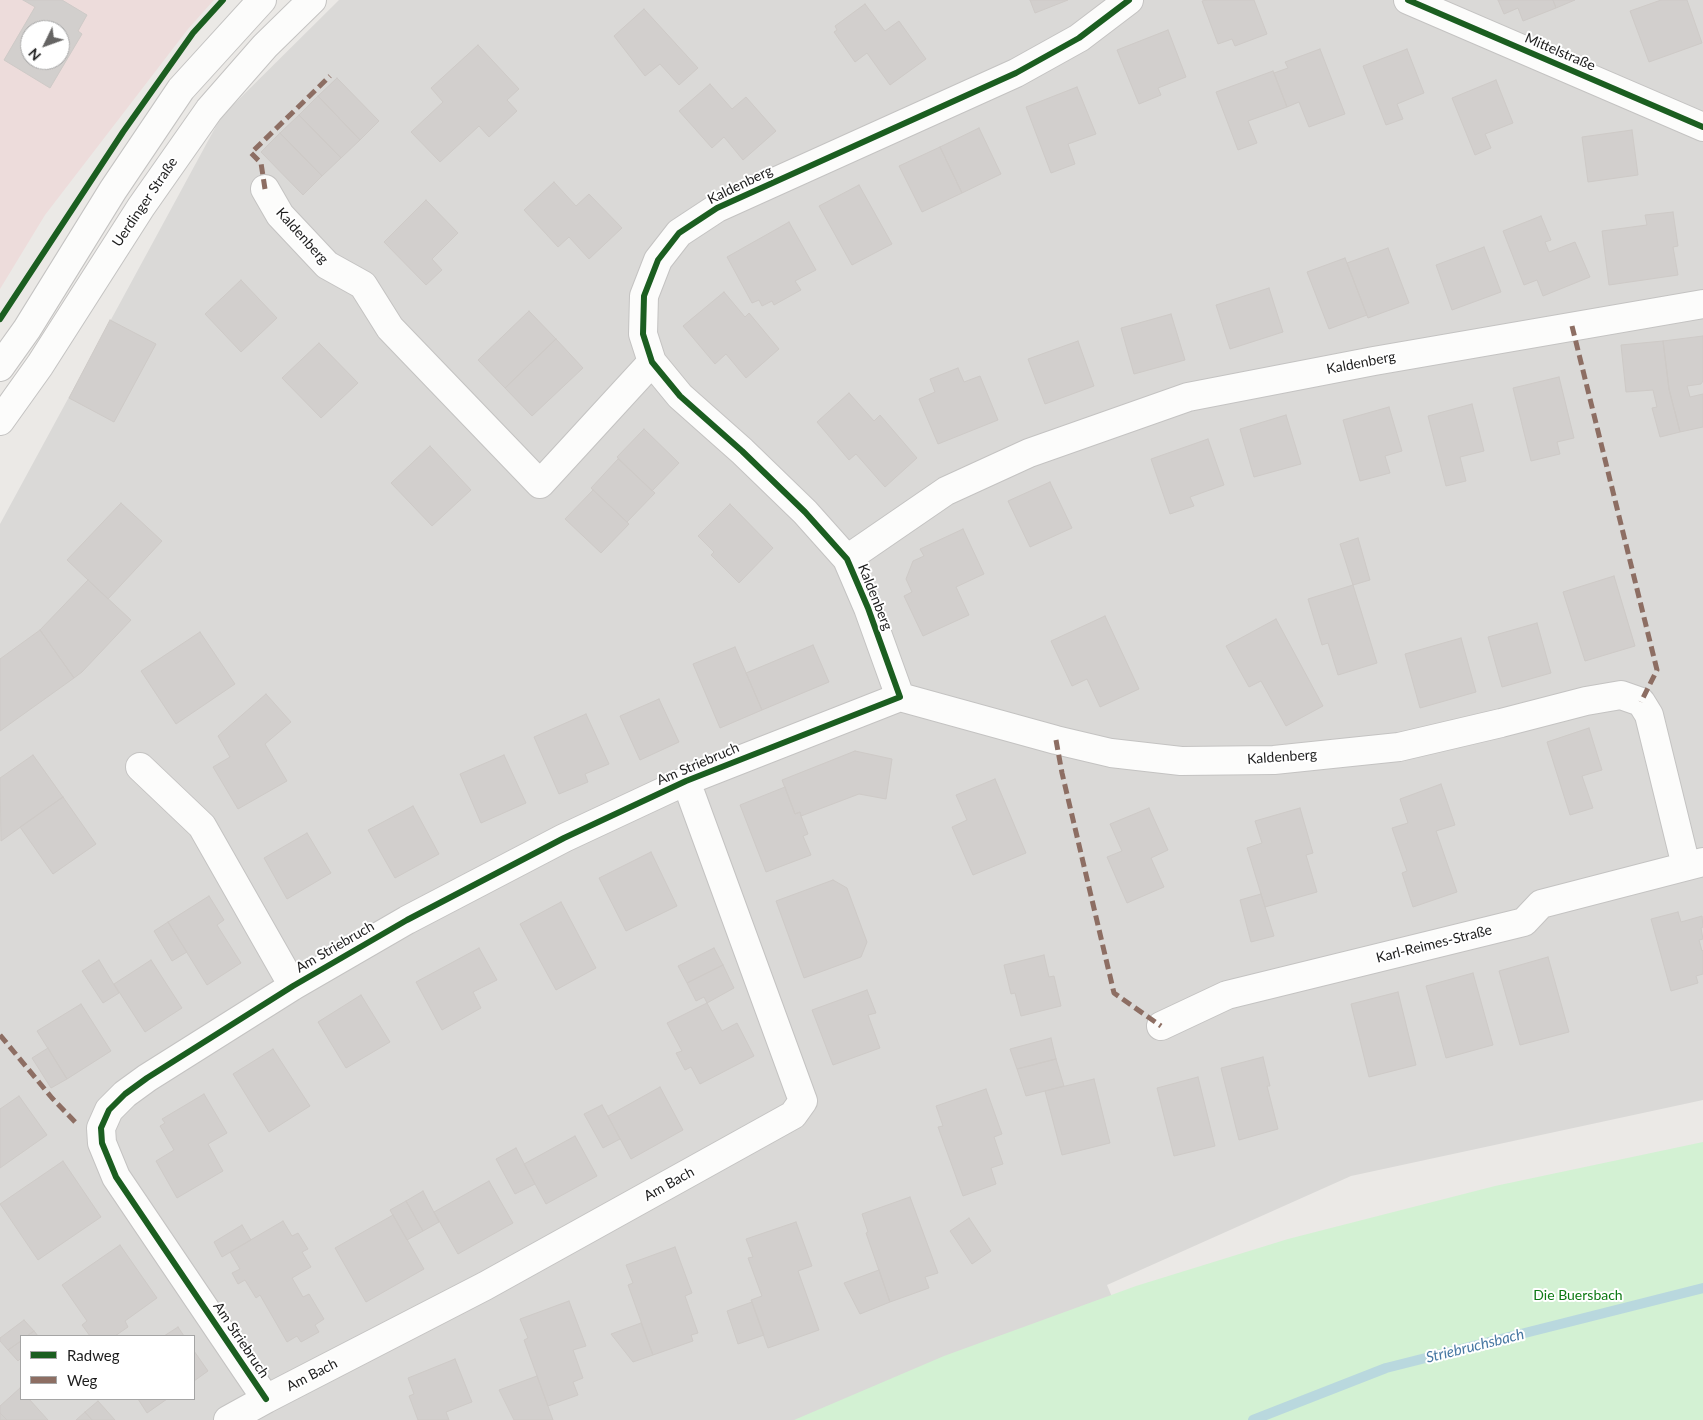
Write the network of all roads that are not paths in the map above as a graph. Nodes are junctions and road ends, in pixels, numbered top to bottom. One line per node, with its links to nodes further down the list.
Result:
1 (262, 0): 9 (street)
2 (312, 0): 10 (street, Uerdinger Straße)
3 (1129, 0): 8 (street, Kaldenberg)
4 (1408, 0): 5 (street, Mittelstraße)
5 (1703, 127)
6 (265, 189): 8 (street, Kaldenberg)
7 (1703, 304): 11 (street, Kaldenberg)
8 (652, 362): 11 (street, Kaldenberg)
9 (0, 367)
10 (0, 421)
11 (846, 559): 12 (street, Kaldenberg)
12 (900, 697): 14 (street, Am Striebruch); 15 (street, Kaldenberg)
13 (140, 767): 16 (street, Am Striebruch)
14 (686, 781): 16 (street, Am Striebruch); 18 (street, Am Bach)
15 (1694, 864): 17 (street, Karl-Reimes-Straße)
16 (293, 986): 18 (street, Am Striebruch)
17 (1161, 1026)
18 (266, 1399): 19 (street, Am Bach)
19 (228, 1420)

